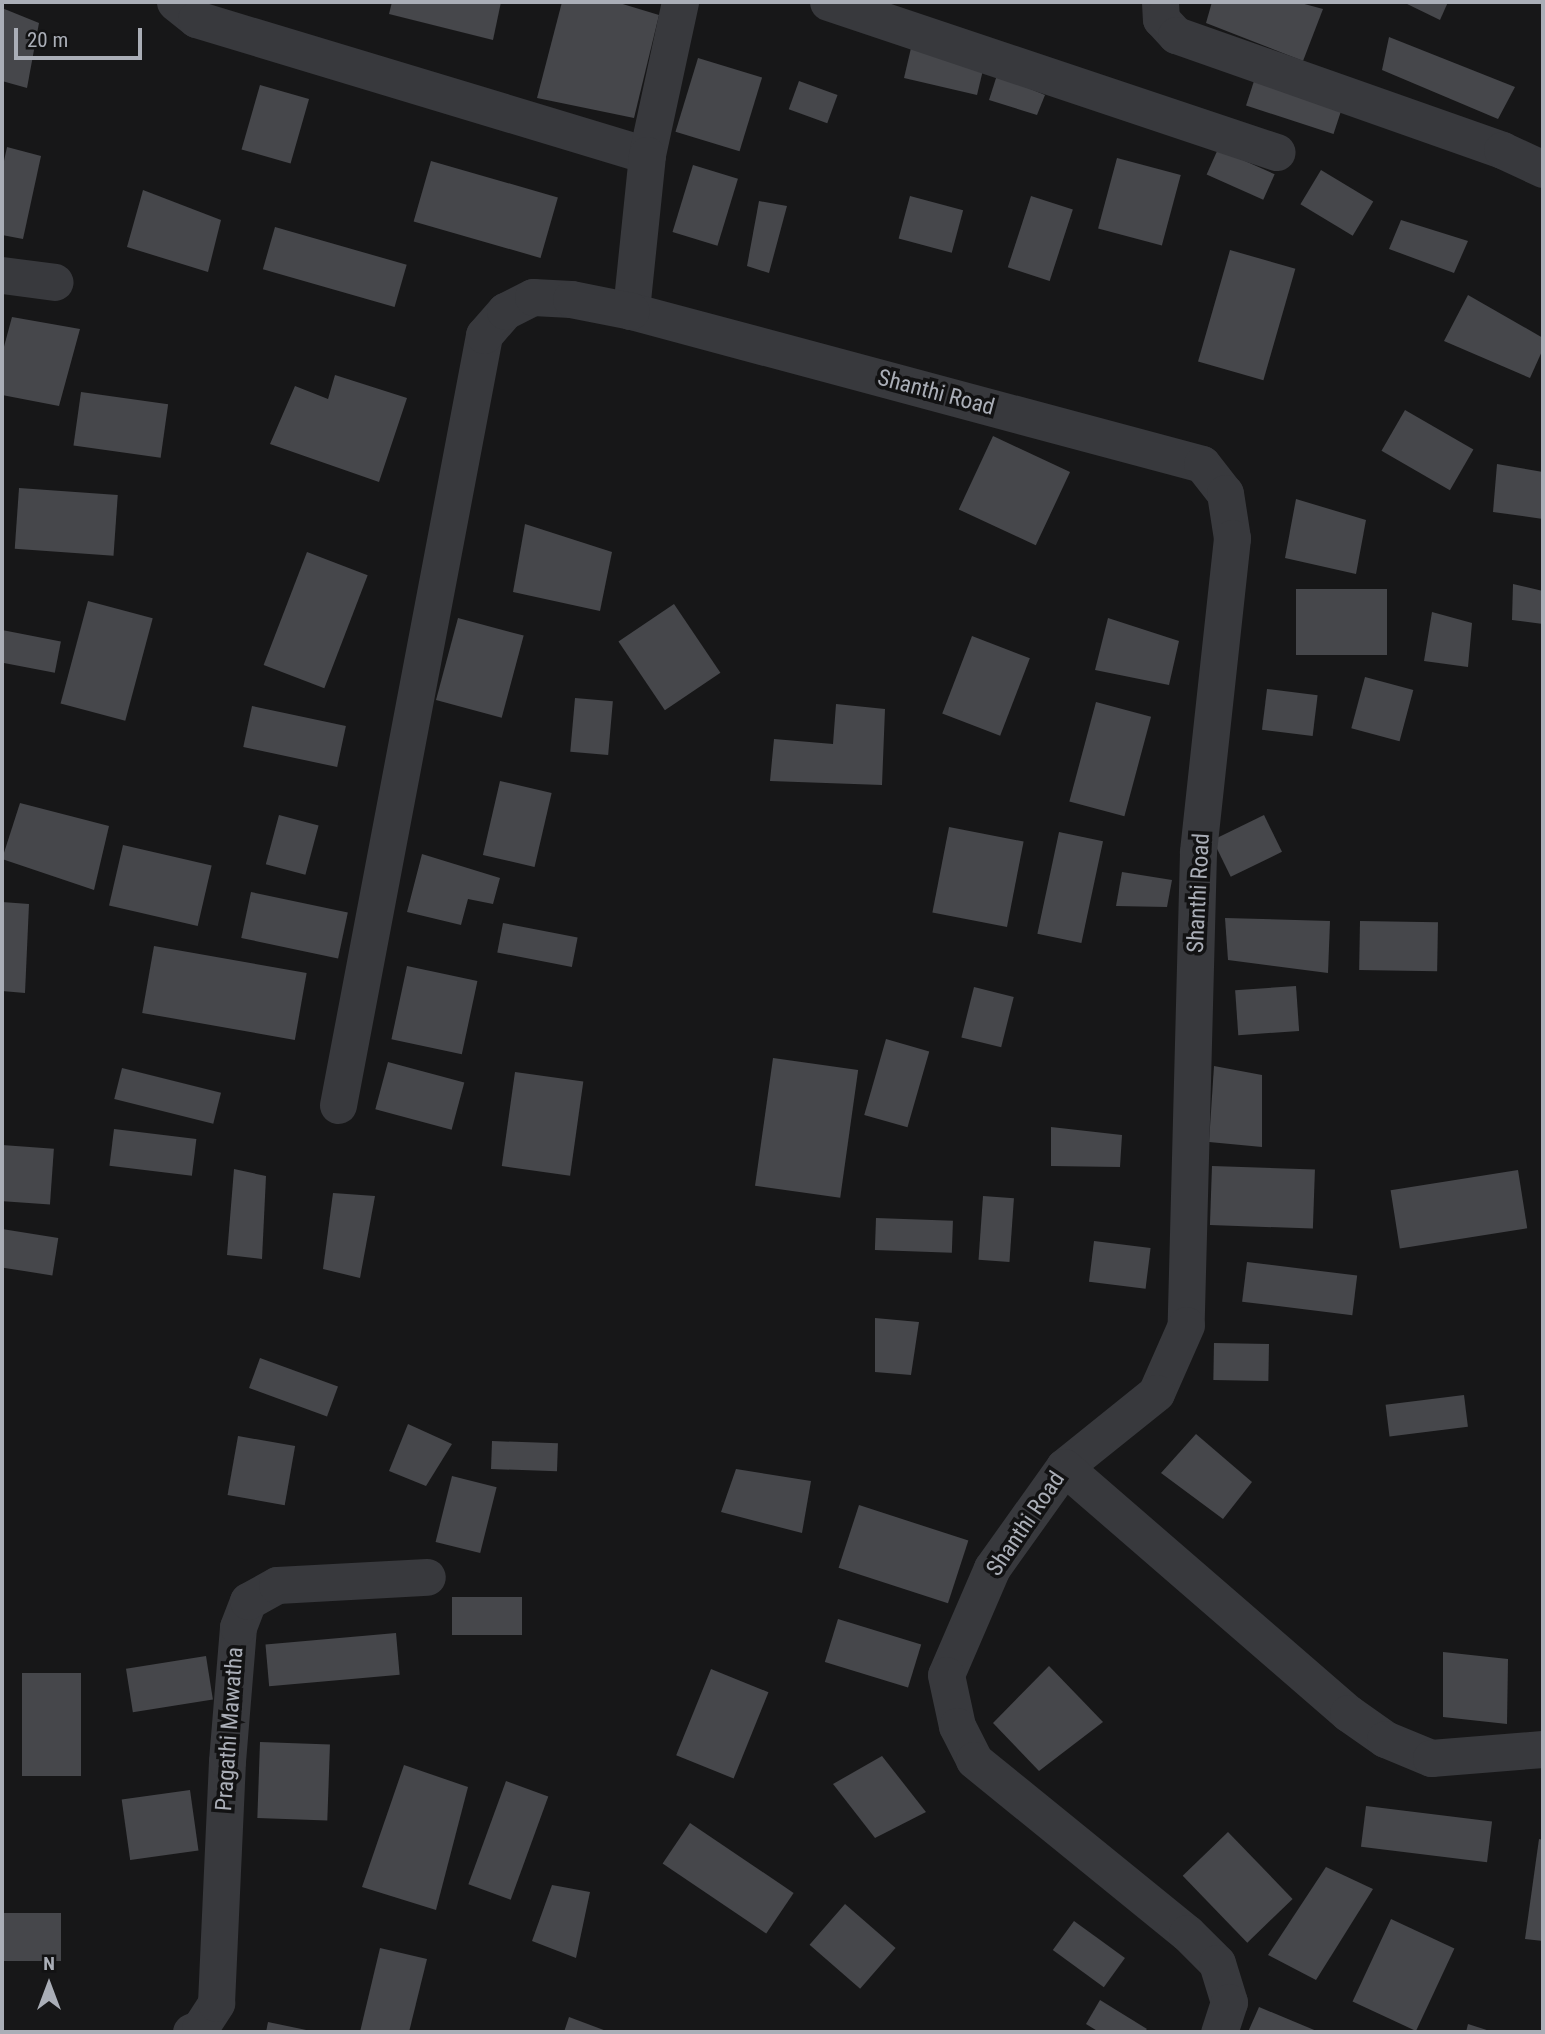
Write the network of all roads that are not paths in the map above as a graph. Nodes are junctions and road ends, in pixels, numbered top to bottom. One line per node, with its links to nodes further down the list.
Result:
1 (175, 2): 6 (street)
2 (680, 2): 6 (street)
3 (828, 2): 5 (street)
4 (1160, 2): 7 (street)
5 (1277, 152)
6 (647, 155): 10 (street)
7 (1543, 169)
8 (2, 275): 9 (street)
9 (55, 282)
10 (631, 312): 11 (street, Shanthi Road); 12 (street, Shanthi Road)
11 (338, 1105)
12 (1064, 1467): 14 (street); 16 (street, Shanthi Road)
13 (427, 1577): 15 (street, Pragathi Mawatha)
14 (1543, 1749)
15 (191, 2032)
16 (1219, 2032)

